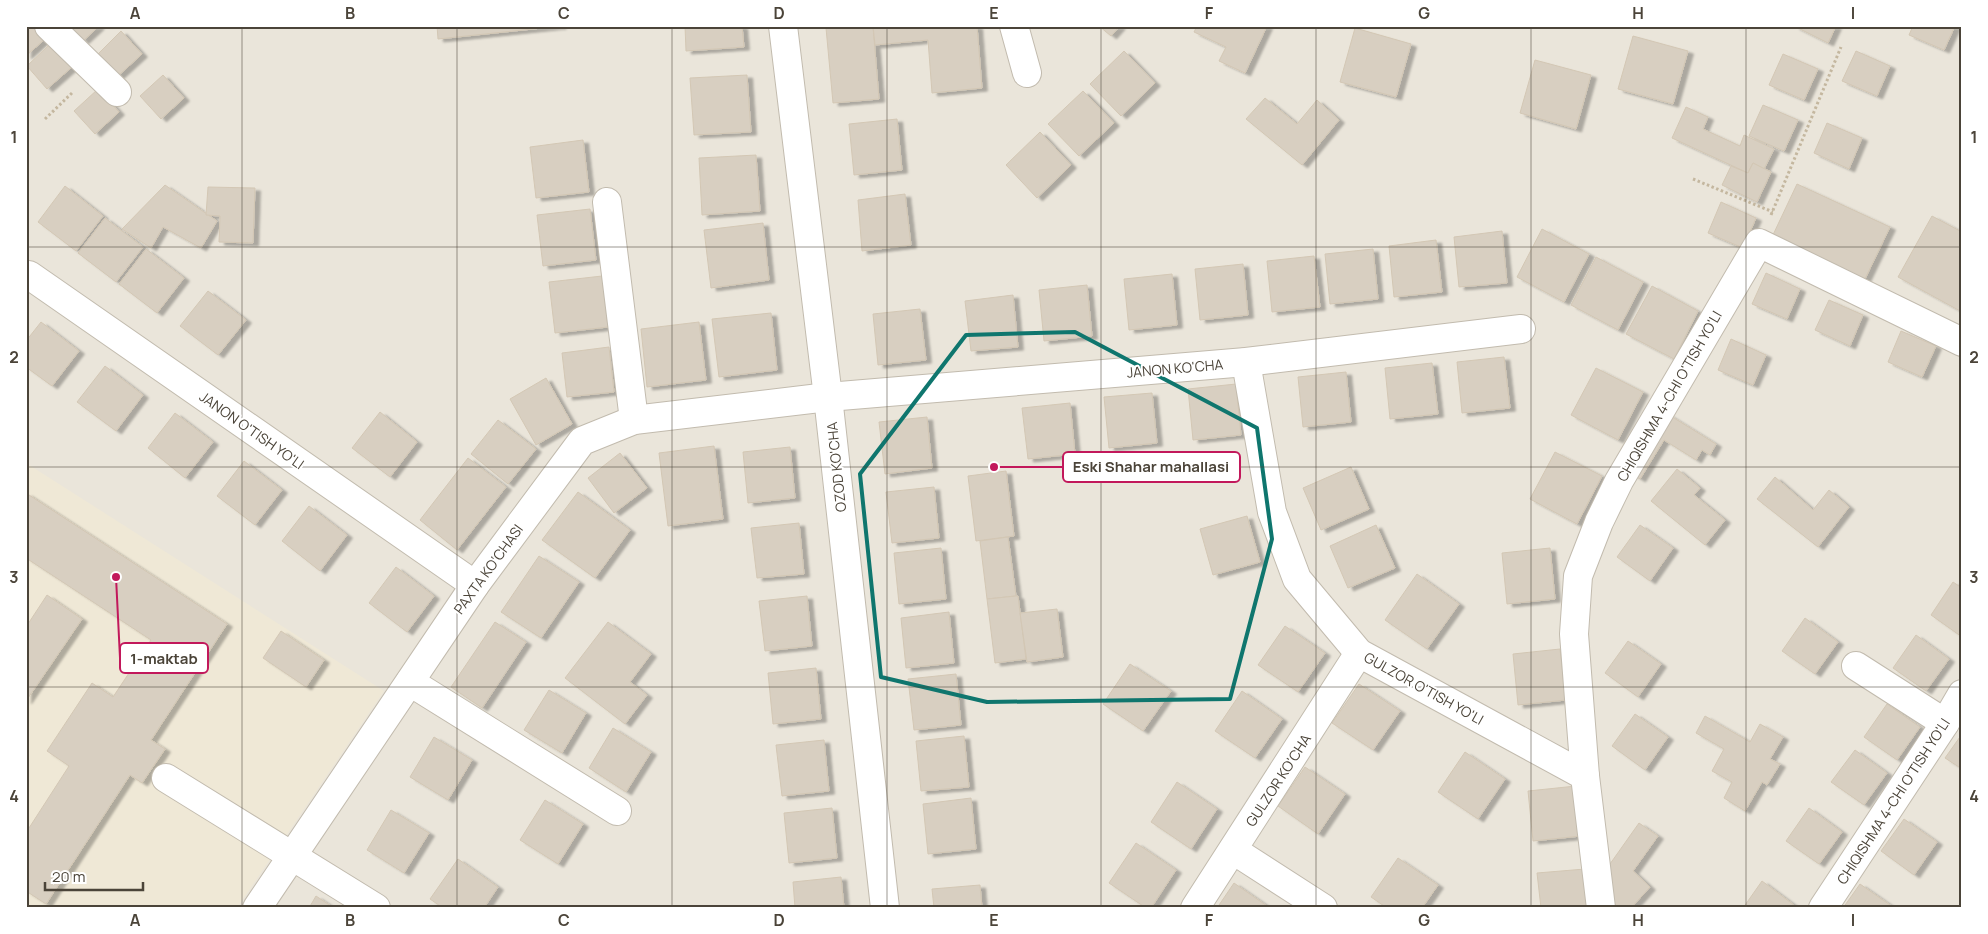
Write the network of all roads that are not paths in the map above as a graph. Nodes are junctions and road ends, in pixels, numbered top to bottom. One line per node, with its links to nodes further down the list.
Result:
1 (50, 26): 5 (street)
2 (783, 26): 11 (street, OZOD KO'CHA)
3 (1014, 26): 4 (street)
4 (1027, 73)
5 (116, 92)
6 (607, 202): 12 (street)
7 (29, 275): 13 (street, JANON O'TISH YO'LI)
8 (1522, 329): 10 (street, JANON KO'CHA)
9 (1962, 342): 19 (street, CHIQISHMA 4-CHI O'TISH YO'LI)
10 (1246, 362): 11 (street, JANON KO'CHA); 14 (street, GULZOR O'TISH YO'LI)
11 (828, 397): 12 (street, PAXTA KO‘CHASI); 26 (street, OZOD KO'CHA)
12 (634, 420): 13 (street, PAXTA KO‘CHASI)
13 (475, 585): 16 (street, PAXTA KO‘CHASI)
14 (1359, 653): 19 (street, GULZOR O'TISH YO'LI); 22 (street, GULZOR KO'CHA)
15 (1856, 666): 18 (street)
16 (410, 682): 21 (street); 23 (street, PAXTA KO‘CHASI)
17 (1962, 694): 18 (street, CHIQISHMA 4-CHI O'TISH YO'LI)
18 (1945, 723): 30 (street, CHIQISHMA 4-CHI O'TISH YO'LI)
19 (1585, 776): 29 (street, CHIQISHMA 4-CHI O'TISH YO'LI)
20 (166, 778): 23 (street)
21 (617, 811)
22 (1233, 850): 27 (street, GULZOR KO'CHA); 28 (street)
23 (292, 856): 24 (street, PAXTA KO‘CHASI); 25 (street)
24 (258, 908)
25 (376, 908)
26 (885, 908)
27 (1195, 908)
28 (1322, 908)
29 (1601, 908)
30 (1823, 908)

